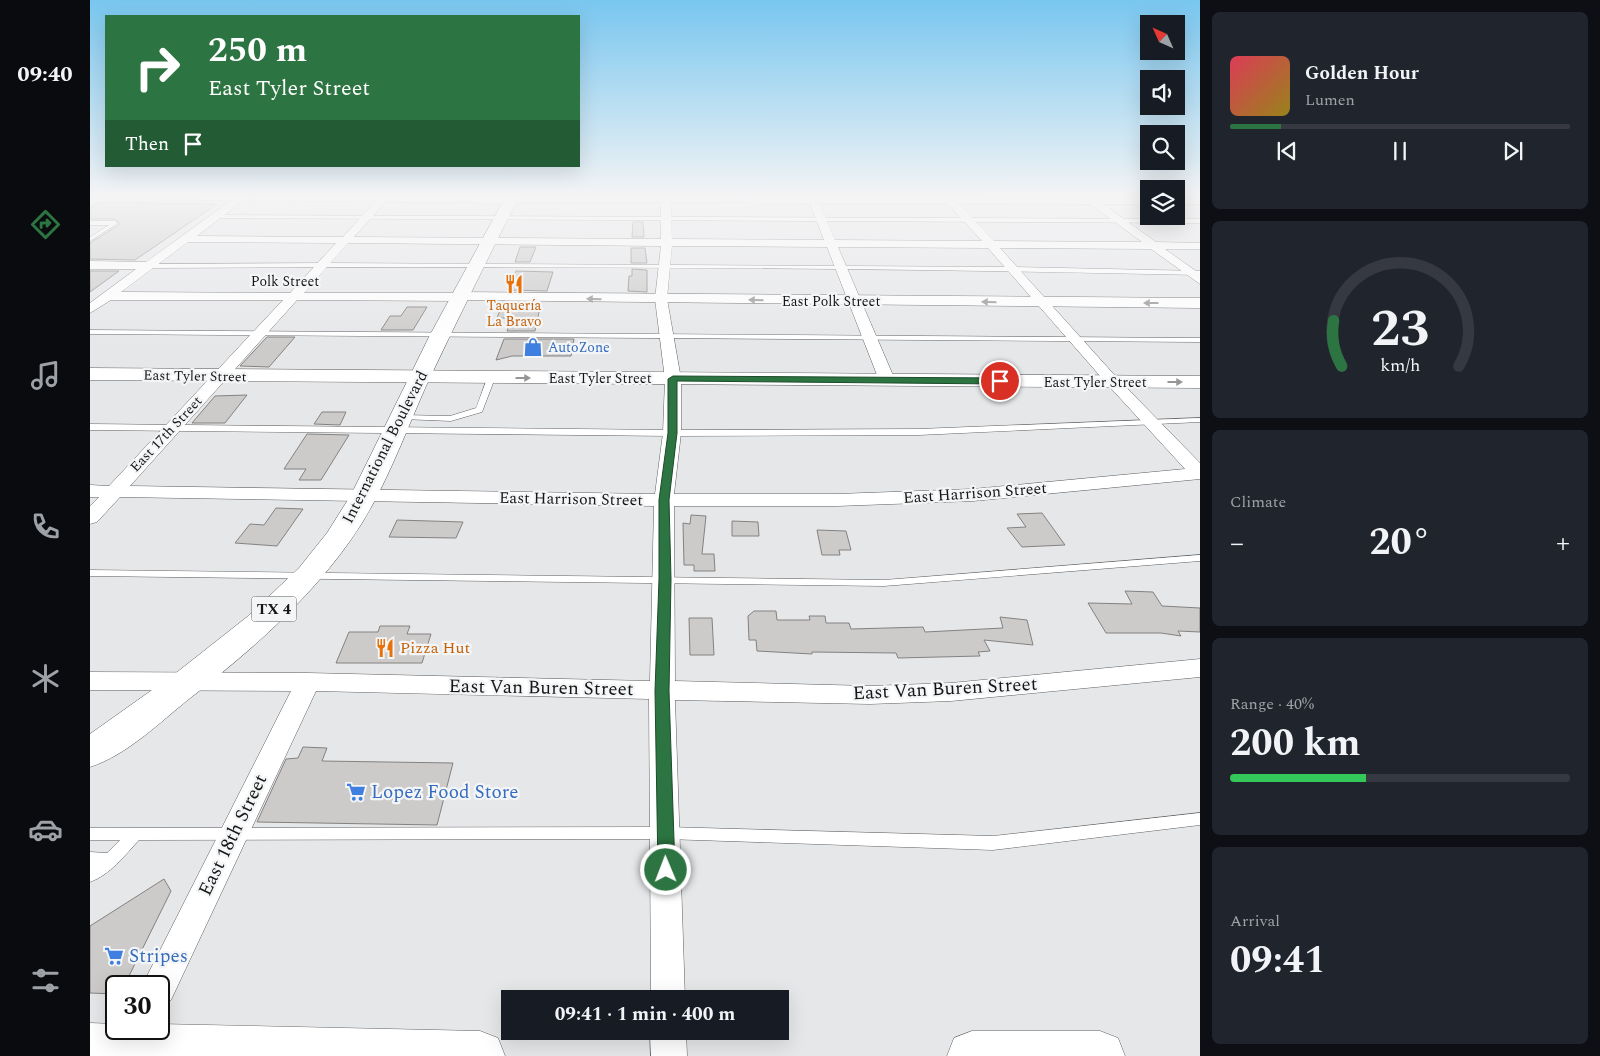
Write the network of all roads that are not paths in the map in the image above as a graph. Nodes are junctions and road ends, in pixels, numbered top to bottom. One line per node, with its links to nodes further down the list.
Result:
1 (178, 245): 12 (street)
2 (340, 245): 11 (street, East 17th Street)
3 (487, 245): 13 (main road, International Boulevard / TX 4)
4 (667, 245): 14 (street)
5 (831, 245): 16 (street)
6 (990, 245): 15 (street)
7 (1153, 245): 17 (street)
8 (1166, 245): 9 (street)
9 (1200, 246)
10 (90, 265): 12 (street)
11 (322, 265): 12 (lane); 13 (lane); 19 (street, East 17th Street)
12 (146, 266): 18 (street)
13 (476, 267): 14 (lane); 20 (main road, International Boulevard / TX 4)
14 (664, 267): 16 (lane); 21 (street)
15 (1013, 269): 16 (lane); 17 (lane); 23 (street)
16 (841, 270): 22 (street)
17 (1197, 275)
18 (109, 296): 19 (street, Polk Street); 25 (street)
19 (294, 296): 20 (street, Polk Street); 27 (street, East 17th Street)
20 (461, 297): 21 (street, East Polk Street, one-way to 20); 29 (main road, International Boulevard / TX 4)
21 (661, 299): 22 (street, East Polk Street, one-way to 21); 28 (street)
22 (854, 301): 23 (street, East Polk Street, one-way to 22); 30 (street)
23 (1044, 303): 24 (street, East Polk Street, one-way to 23); 31 (street)
24 (1200, 303)
25 (90, 309)
26 (90, 332): 27 (lane)
27 (258, 333): 29 (lane); 34 (street, East 17th Street)
28 (666, 334): 29 (lane); 30 (lane); 37 (street)
29 (440, 335): 35 (main road, International Boulevard / TX 4)
30 (868, 336): 31 (lane); 38 (street)
31 (1075, 338): 32 (lane); 39 (street)
32 (1200, 340)
33 (90, 374): 34 (street, East Tyler Street)
34 (219, 376): 35 (street, East Tyler Street); 45 (street, East 17th Street)
35 (422, 378): 36 (street, East Tyler Street); 43 (main road, International Boulevard / TX 4)
36 (491, 378): 37 (street, East Tyler Street, one-way to 37); 43 (lane)
37 (673, 379): 38 (street, East Tyler Street); 46 (street)
38 (887, 380): 39 (street, East Tyler Street)
39 (1113, 382): 40 (street, East Tyler Street, one-way to 40); 42 (street)
40 (1200, 382)
41 (1200, 420): 42 (lane)
42 (1151, 422): 46 (lane); 47 (street)
43 (399, 424): 45 (lane); 46 (lane); 50 (main road, International Boulevard / TX 4)
44 (90, 427): 45 (lane)
45 (172, 428): 49 (street, East 17th Street)
46 (672, 433): 51 (street)
47 (1200, 473): 51 (street, East Harrison Street)
48 (90, 491): 49 (street, East Harrison Street)
49 (114, 491): 50 (street, East Harrison Street); 52 (street, East 17th Street)
50 (364, 495): 51 (street, East Harrison Street); 55 (main road, International Boulevard / TX 4)
51 (664, 500): 56 (street)
52 (90, 518)
53 (1200, 558): 56 (lane)
54 (90, 573): 55 (lane)
55 (309, 576): 56 (lane); 59 (main road, International Boulevard / TX 4)
56 (665, 579): 61 (street)
57 (1200, 668): 61 (street, East Van Buren Street)
58 (90, 681): 59 (street, East Van Buren Street)
59 (188, 682): 60 (street, East Van Buren Street); 62 (main road, International Boulevard / TX 4)
60 (308, 682): 61 (street, East Van Buren Street); 67 (street, East 18th Street)
61 (662, 691): 64 (street)
62 (90, 752)
63 (1200, 819): 64 (lane)
64 (666, 832): 67 (lane); 72 (street)
65 (90, 834): 66 (lane)
66 (136, 834): 67 (lane); 69 (lane)
67 (234, 834): 71 (street, East 18th Street)
68 (90, 860): 69 (lane)
69 (110, 860): 70 (lane)
70 (90, 875)
71 (165, 975)
72 (668, 990)
73 (668, 1040): 76 (street)
74 (121, 1045): 75 (main road)
75 (480, 1056)
76 (669, 1056)
77 (972, 1056): 78 (main road)
78 (1100, 1056)

